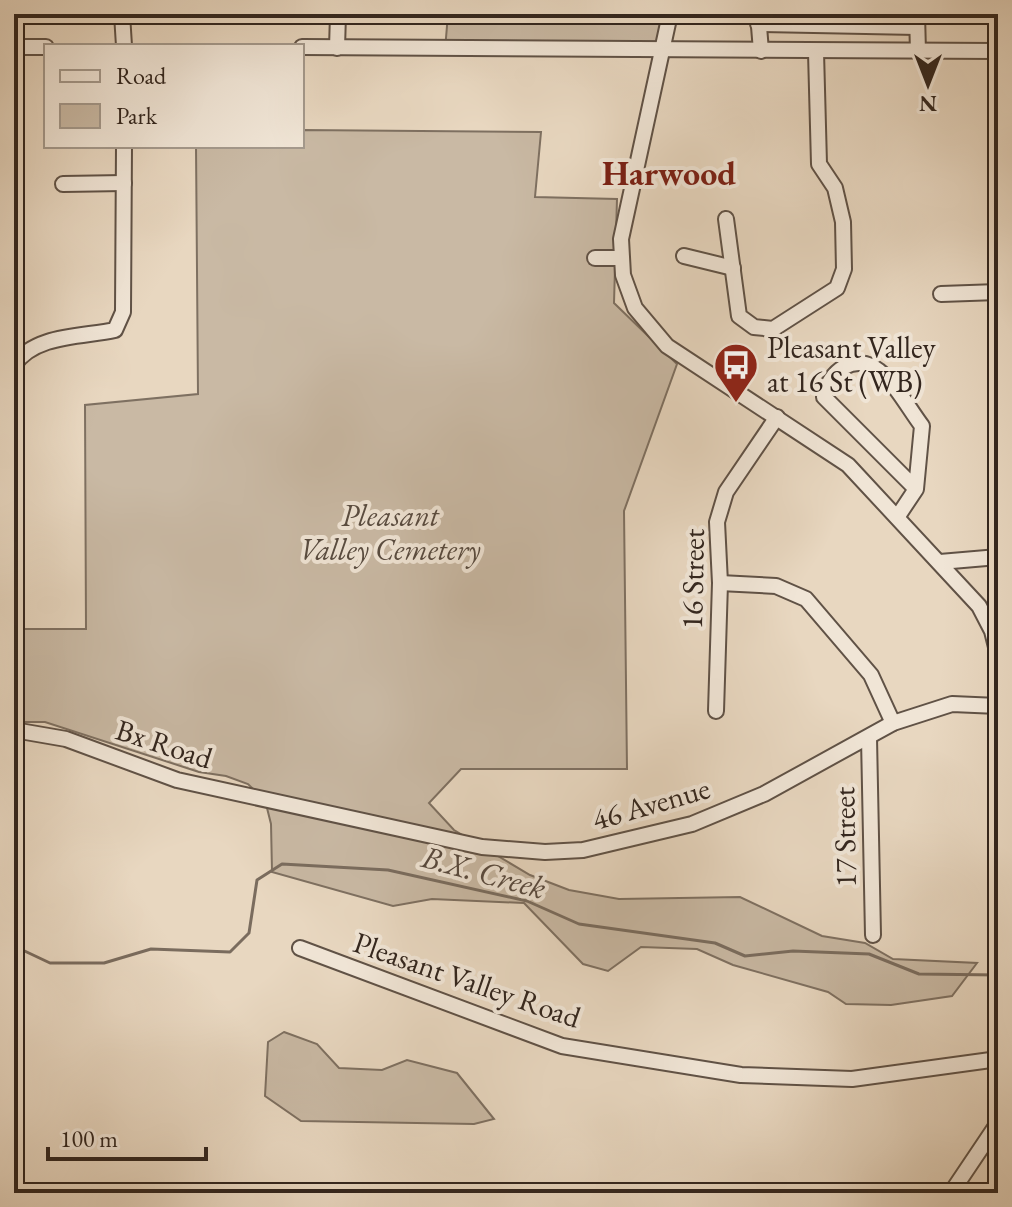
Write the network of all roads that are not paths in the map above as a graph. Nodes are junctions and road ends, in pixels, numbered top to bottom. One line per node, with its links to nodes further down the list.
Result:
1 (122, 14): 6 (street)
2 (338, 14): 10 (street)
3 (670, 14): 11 (street)
4 (758, 19): 5 (street); 12 (street)
5 (917, 21): 15 (street)
6 (124, 44)
7 (14, 47): 8 (street)
8 (44, 47)
9 (304, 47): 10 (street)
10 (337, 48): 11 (street)
11 (661, 49): 12 (street); 22 (street)
12 (761, 51): 14 (street)
13 (998, 51): 15 (street)
14 (816, 52): 15 (street); 23 (street)
15 (918, 52)
16 (124, 148): 17 (street)
17 (124, 183): 18 (street); 26 (street)
18 (63, 184)
19 (726, 219): 23 (street)
20 (684, 256): 23 (street)
21 (595, 258): 22 (street)
22 (621, 258): 27 (street)
23 (733, 268)
24 (998, 292): 25 (street)
25 (941, 294)
26 (14, 365)
27 (777, 417): 29 (street); 32 (street, 16 Street)
28 (916, 489): 28 (street); 29 (street)
29 (898, 516): 31 (street)
30 (998, 557): 31 (street)
31 (940, 562): 33 (street)
32 (720, 583): 35 (street, 16 Street); 36 (street)
33 (998, 655)
34 (998, 706): 36 (street, 46 Avenue)
35 (716, 711)
36 (893, 723): 38 (street, 46 Avenue)
37 (14, 730): 39 (street, Bx Road)
38 (869, 738): 39 (street, 46 Avenue); 40 (street, 17 Street)
39 (298, 807)
40 (873, 935)
41 (300, 948): 42 (street, Pleasant Valley Road)
42 (998, 1059)
43 (998, 1123): 44 (street)
44 (951, 1193)

